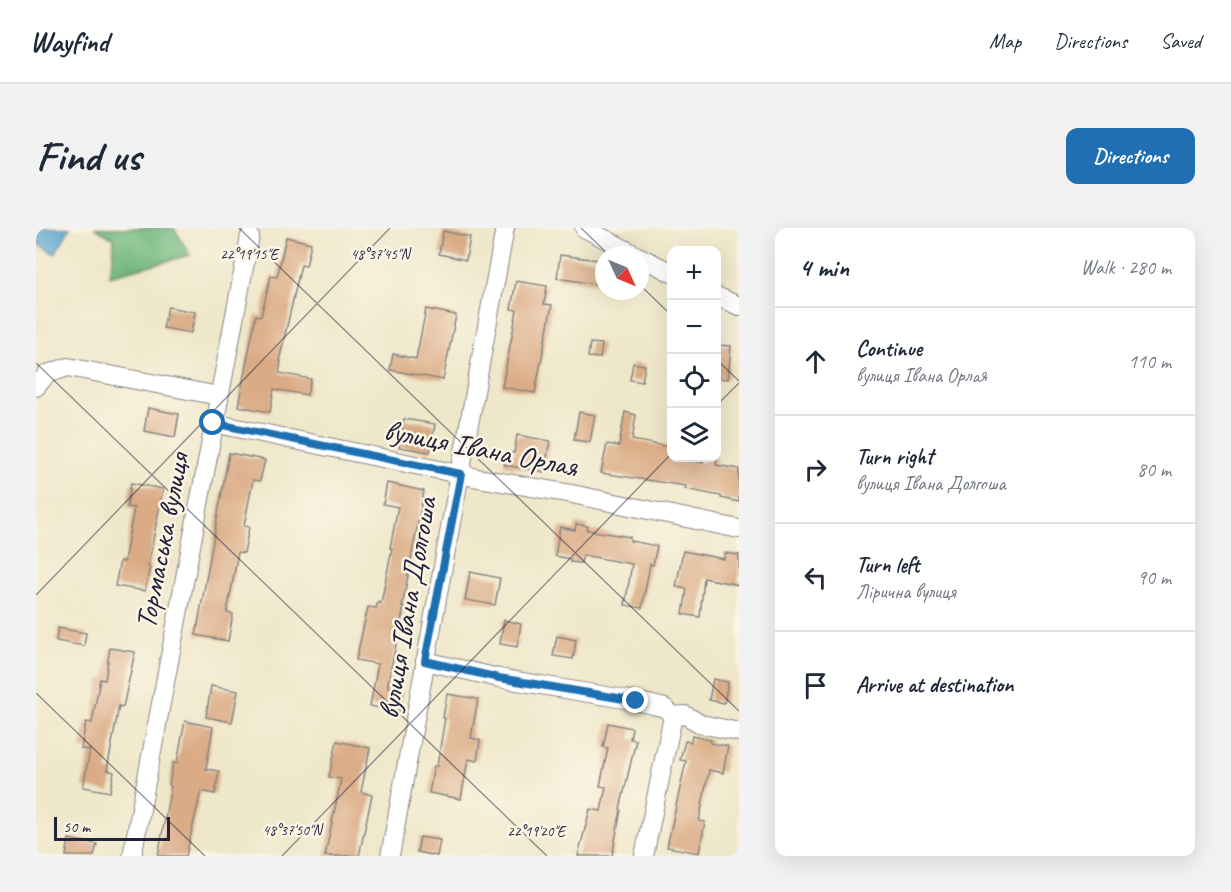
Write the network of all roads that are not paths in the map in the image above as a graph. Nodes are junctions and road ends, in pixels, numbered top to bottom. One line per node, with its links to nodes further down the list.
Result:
1 (505, 228): 12 (street, вулиця Івана Долгоша)
2 (584, 228): 4 (street)
3 (250, 236): 10 (street, Тормаська вулиця)
4 (619, 246)
5 (649, 262): 6 (street)
6 (667, 270)
7 (721, 298): 8 (street)
8 (739, 306)
9 (36, 387): 10 (street)
10 (219, 396): 11 (street, Тормаська вулиця)
11 (213, 423): 12 (street, вулиця Івана Орлая); 17 (street, Тормаська вулиця)
12 (461, 474): 13 (street, вулиця Івана Орлая); 14 (street, вулиця Івана Долгоша)
13 (739, 529)
14 (425, 661): 15 (street); 18 (street, вулиця Івана Долгоша)
15 (673, 716): 16 (street); 19 (street)
16 (739, 732)
17 (132, 856)
18 (390, 856)
19 (644, 856)

